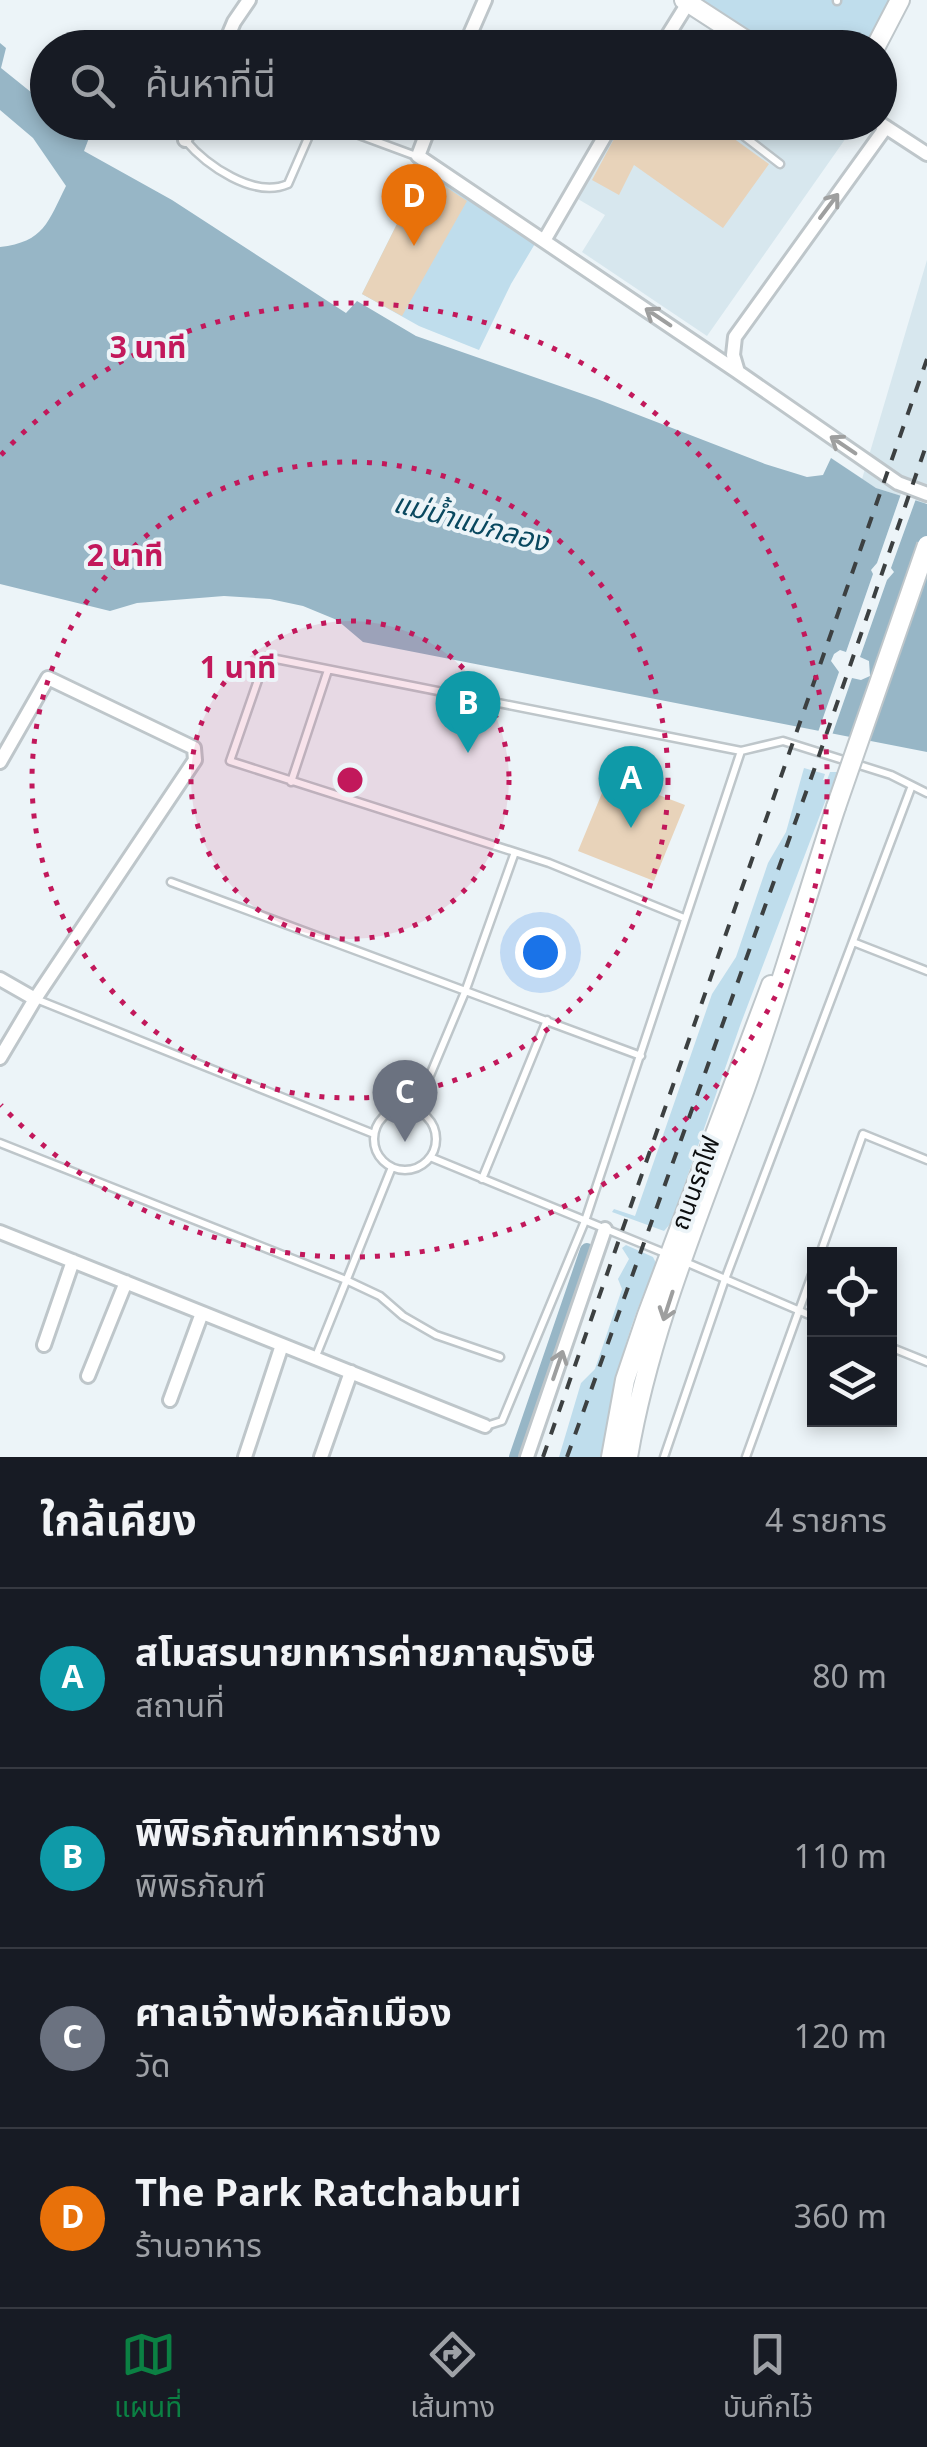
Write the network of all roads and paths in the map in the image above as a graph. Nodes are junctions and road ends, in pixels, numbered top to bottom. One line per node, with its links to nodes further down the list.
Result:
1 (249, 0): 5 (street)
2 (485, 0): 6 (street)
3 (900, 0): 9 (main road)
4 (686, 1): 7 (street); 8 (main road)
5 (231, 30)
6 (472, 30)
7 (670, 30)
8 (730, 30)
9 (884, 30)
10 (897, 135): 18 (street)
11 (185, 140): 12 (lane)
12 (307, 140)
13 (374, 140): 19 (lane)
14 (424, 140): 19 (street)
15 (603, 140): 21 (street)
16 (749, 140): 20 (lane)
17 (872, 140): 22 (street, one-way to 17)
18 (924, 152)
19 (418, 156): 21 (street)
20 (780, 164)
21 (545, 239): 22 (street, one-way to 21)
22 (738, 372): 23 (street, one-way to 22)
23 (927, 494)
24 (927, 545): 53 (main road, ถนนรถไฟ, bridge)
25 (328, 670): 26 (lane); 28 (lane); 28 (lane)
26 (741, 751): 29 (lane); 33 (lane)
27 (0, 762): 38 (street)
28 (291, 782): 31 (lane)
29 (911, 788): 30 (lane); 34 (lane)
30 (927, 794)
31 (515, 852): 33 (lane); 37 (lane)
32 (170, 882): 37 (lane)
33 (684, 918): 40 (lane)
34 (852, 942): 35 (lane); 57 (lane)
35 (927, 971)
36 (0, 979): 38 (street)
37 (465, 992): 39 (lane); 42 (lane)
38 (35, 999): 41 (street); 43 (lane)
39 (547, 1020): 40 (lane); 48 (lane)
40 (641, 1056): 49 (lane)
41 (0, 1058)
42 (415, 1110): 43 (lane); 45 (lane)
43 (374, 1134): 47 (lane)
44 (0, 1143): 55 (lane)
45 (430, 1158): 47 (lane); 48 (lane)
46 (927, 1160): 52 (lane)
47 (392, 1167): 55 (lane)
48 (482, 1179): 49 (lane)
49 (584, 1221): 50 (lane); 71 (lane)
50 (605, 1229): 53 (lane); 74 (street, one-way to 50)
51 (0, 1232): 54 (street)
52 (823, 1247)
53 (676, 1258): 57 (lane); 75 (main road, ถนนรถไฟ); 76 (main road, ถนนรถไฟ, one-way to 76)
54 (73, 1261): 56 (street); 62 (street)
55 (346, 1280): 65 (lane); 66 (lane)
56 (126, 1282): 60 (street); 69 (street)
57 (724, 1282): 59 (lane); 77 (lane)
58 (807, 1290): 59 (lane)
59 (800, 1312): 61 (lane); 78 (lane)
60 (202, 1313): 63 (street); 70 (street)
61 (807, 1315)
62 (44, 1345)
63 (282, 1345): 66 (street); 72 (street)
64 (897, 1351): 67 (lane)
65 (500, 1357)
66 (315, 1358): 68 (street)
67 (927, 1362)
68 (350, 1372): 71 (street); 73 (street)
69 (88, 1376)
70 (170, 1400)
71 (486, 1426)
72 (245, 1457)
73 (321, 1457)
74 (527, 1457)
75 (611, 1457)
76 (628, 1457)
77 (664, 1457)
78 (746, 1457)

